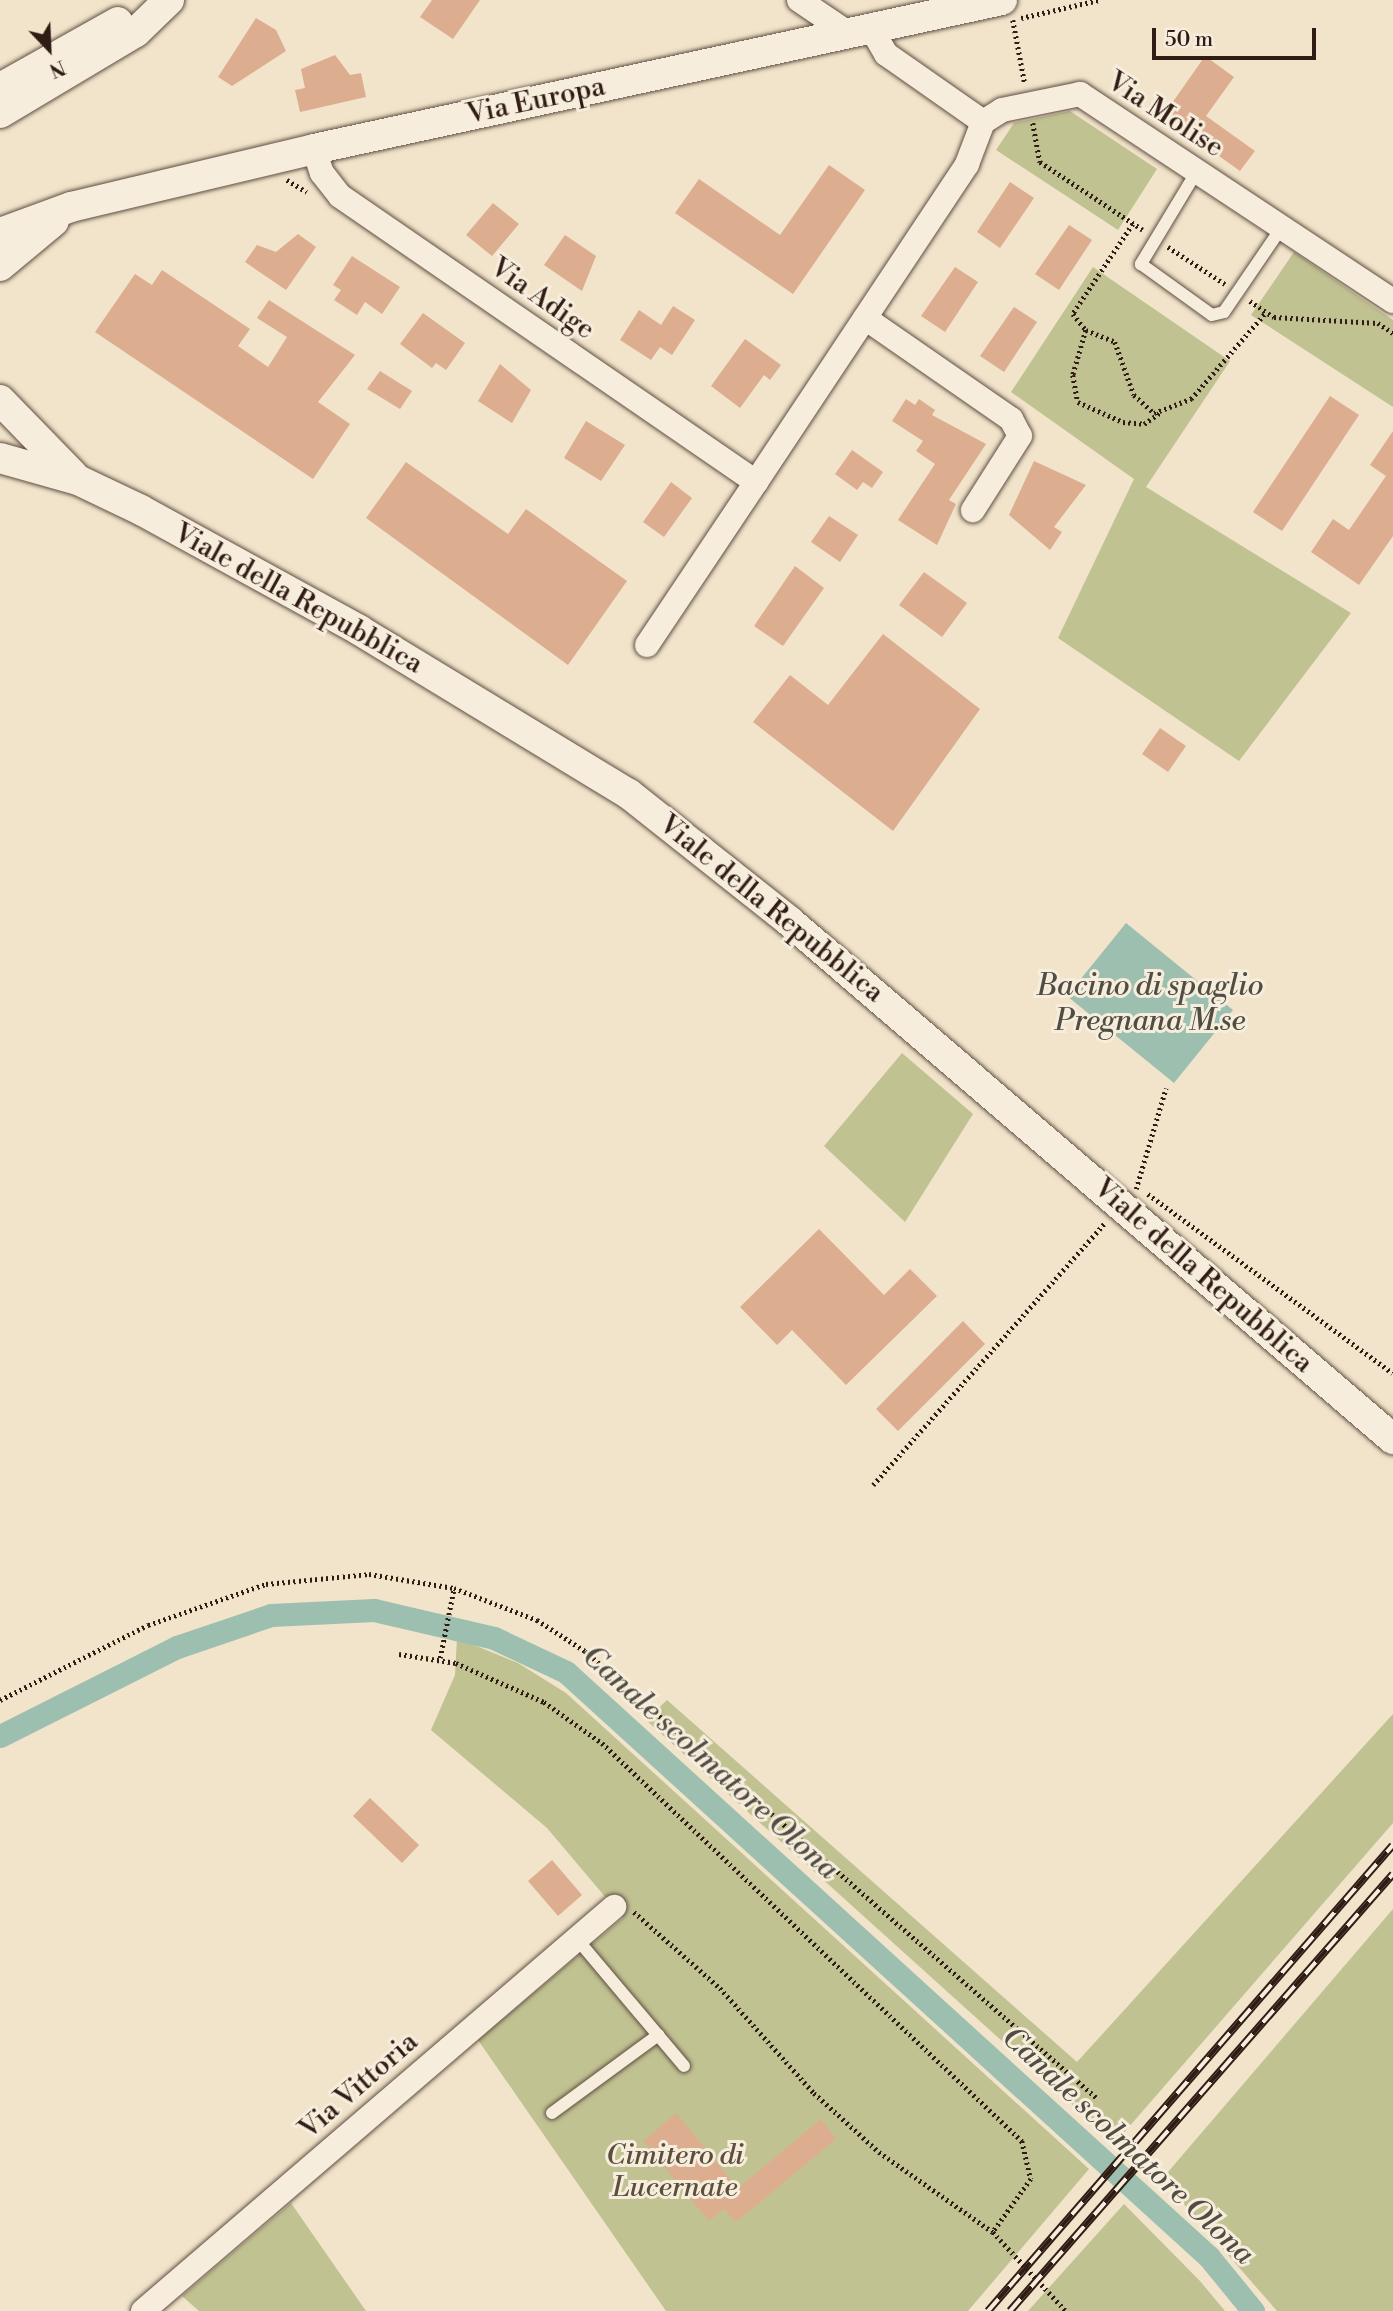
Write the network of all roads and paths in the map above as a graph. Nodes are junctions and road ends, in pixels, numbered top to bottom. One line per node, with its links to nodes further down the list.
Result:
1 (150, 0): 6 (street)
2 (169, 0): 7 (street)
3 (799, 0): 5 (street)
4 (1002, 0): 5 (street, Via Europa)
5 (860, 31): 8 (street); 9 (street, Via Europa)
6 (0, 88)
7 (0, 113)
8 (983, 122): 10 (street, Via Molise); 18 (street)
9 (314, 149): 11 (street, Via Europa); 24 (street, Via Adige)
10 (1196, 171): 13 (street, Via Molise); 13 (lane)
11 (71, 207): 14 (street, Via Europa); 15 (street, Via Europa)
12 (1133, 224): 19 (path)
13 (1282, 227): 16 (street, Via Molise)
14 (0, 233)
15 (0, 266)
16 (1393, 301)
17 (1266, 312): 21 (path)
18 (865, 318): 24 (street); 25 (street)
19 (1086, 330): 21 (path); 21 (path)
20 (0, 400): 23 (street, Viale della Repubblica)
21 (1160, 412)
22 (0, 458): 23 (street, Viale della Repubblica)
23 (78, 480): 28 (street, Viale della Repubblica)
24 (756, 482): 26 (street)
25 (973, 510)
26 (647, 645)
27 (1166, 1088): 28 (path)
28 (1126, 1196): 29 (path); 30 (street, Viale della Repubblica); 31 (path)
29 (1393, 1373)
30 (1393, 1439)
31 (873, 1485)
32 (454, 1588): 34 (path); 35 (path); 40 (path)
33 (400, 1654): 34 (path)
34 (440, 1658): 42 (path)
35 (0, 1700)
36 (614, 1907): 37 (street, Via Vittoria); 42 (path)
37 (577, 1939): 38 (lane); 43 (street, Via Vittoria)
38 (657, 2035): 39 (lane); 41 (lane)
39 (684, 2066)
40 (1098, 2099)
41 (552, 2113)
42 (993, 2232): 44 (path)
43 (143, 2311)
44 (1066, 2311)

